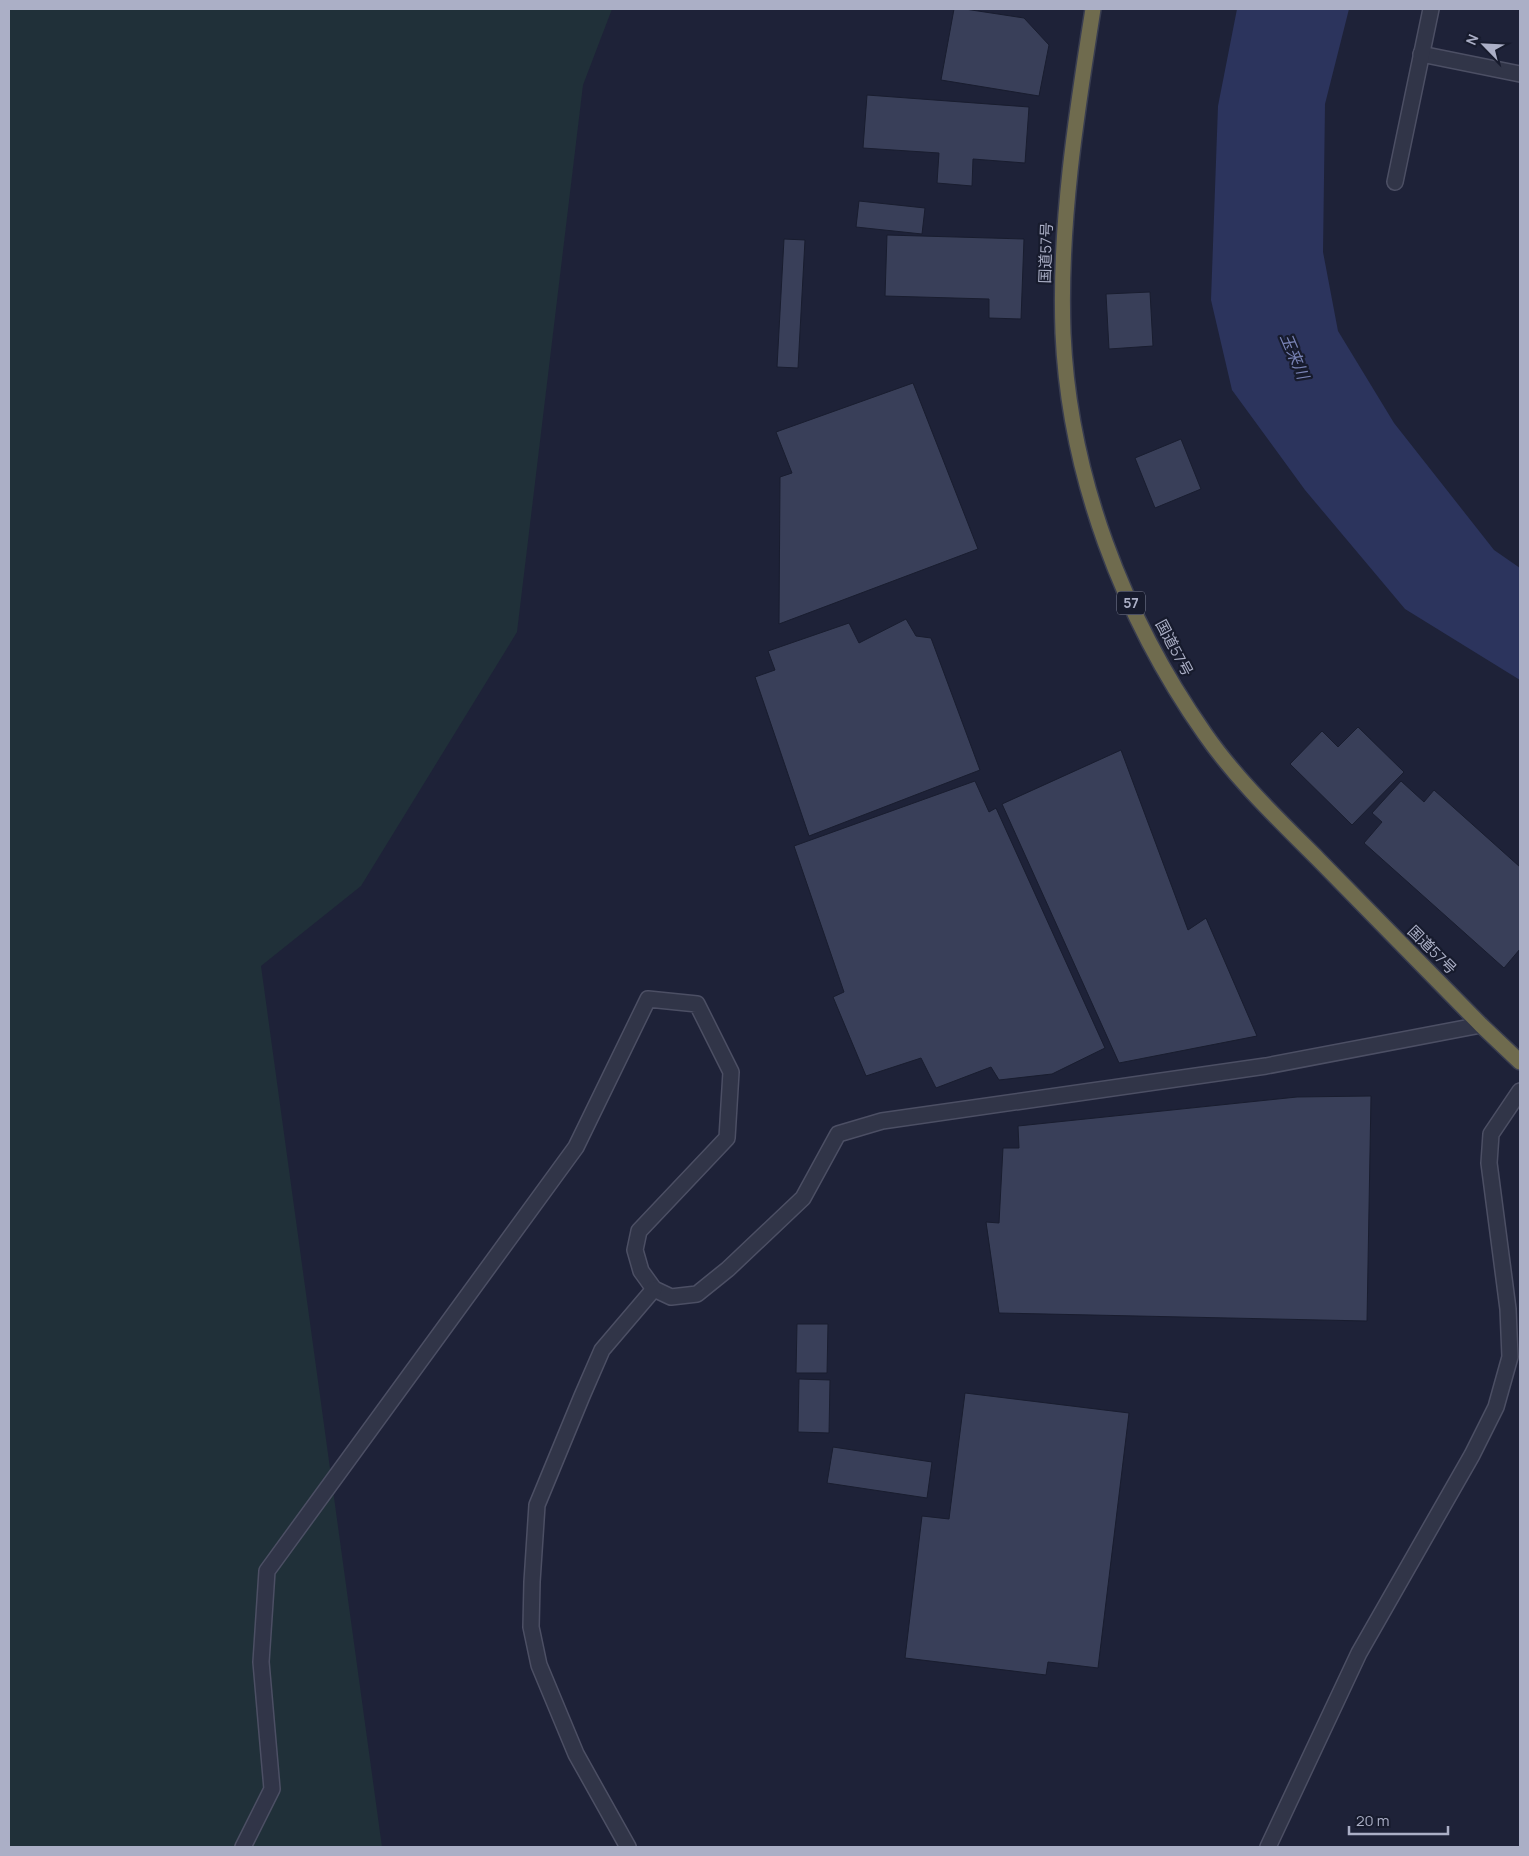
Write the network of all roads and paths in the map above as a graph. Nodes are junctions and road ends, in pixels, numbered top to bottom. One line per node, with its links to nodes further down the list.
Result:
1 (1092, 9): 6 (highway, 国道57号 / 57)
2 (1432, 9): 3 (street)
3 (1420, 54): 4 (street); 5 (street)
4 (1520, 74)
5 (1395, 182)
6 (1481, 1025): 7 (highway, 国道57号 / 57); 9 (street)
7 (1520, 1062)
8 (1520, 1091): 12 (street)
9 (654, 1289): 10 (street); 11 (street)
10 (243, 1847)
11 (628, 1847)
12 (1268, 1847)

